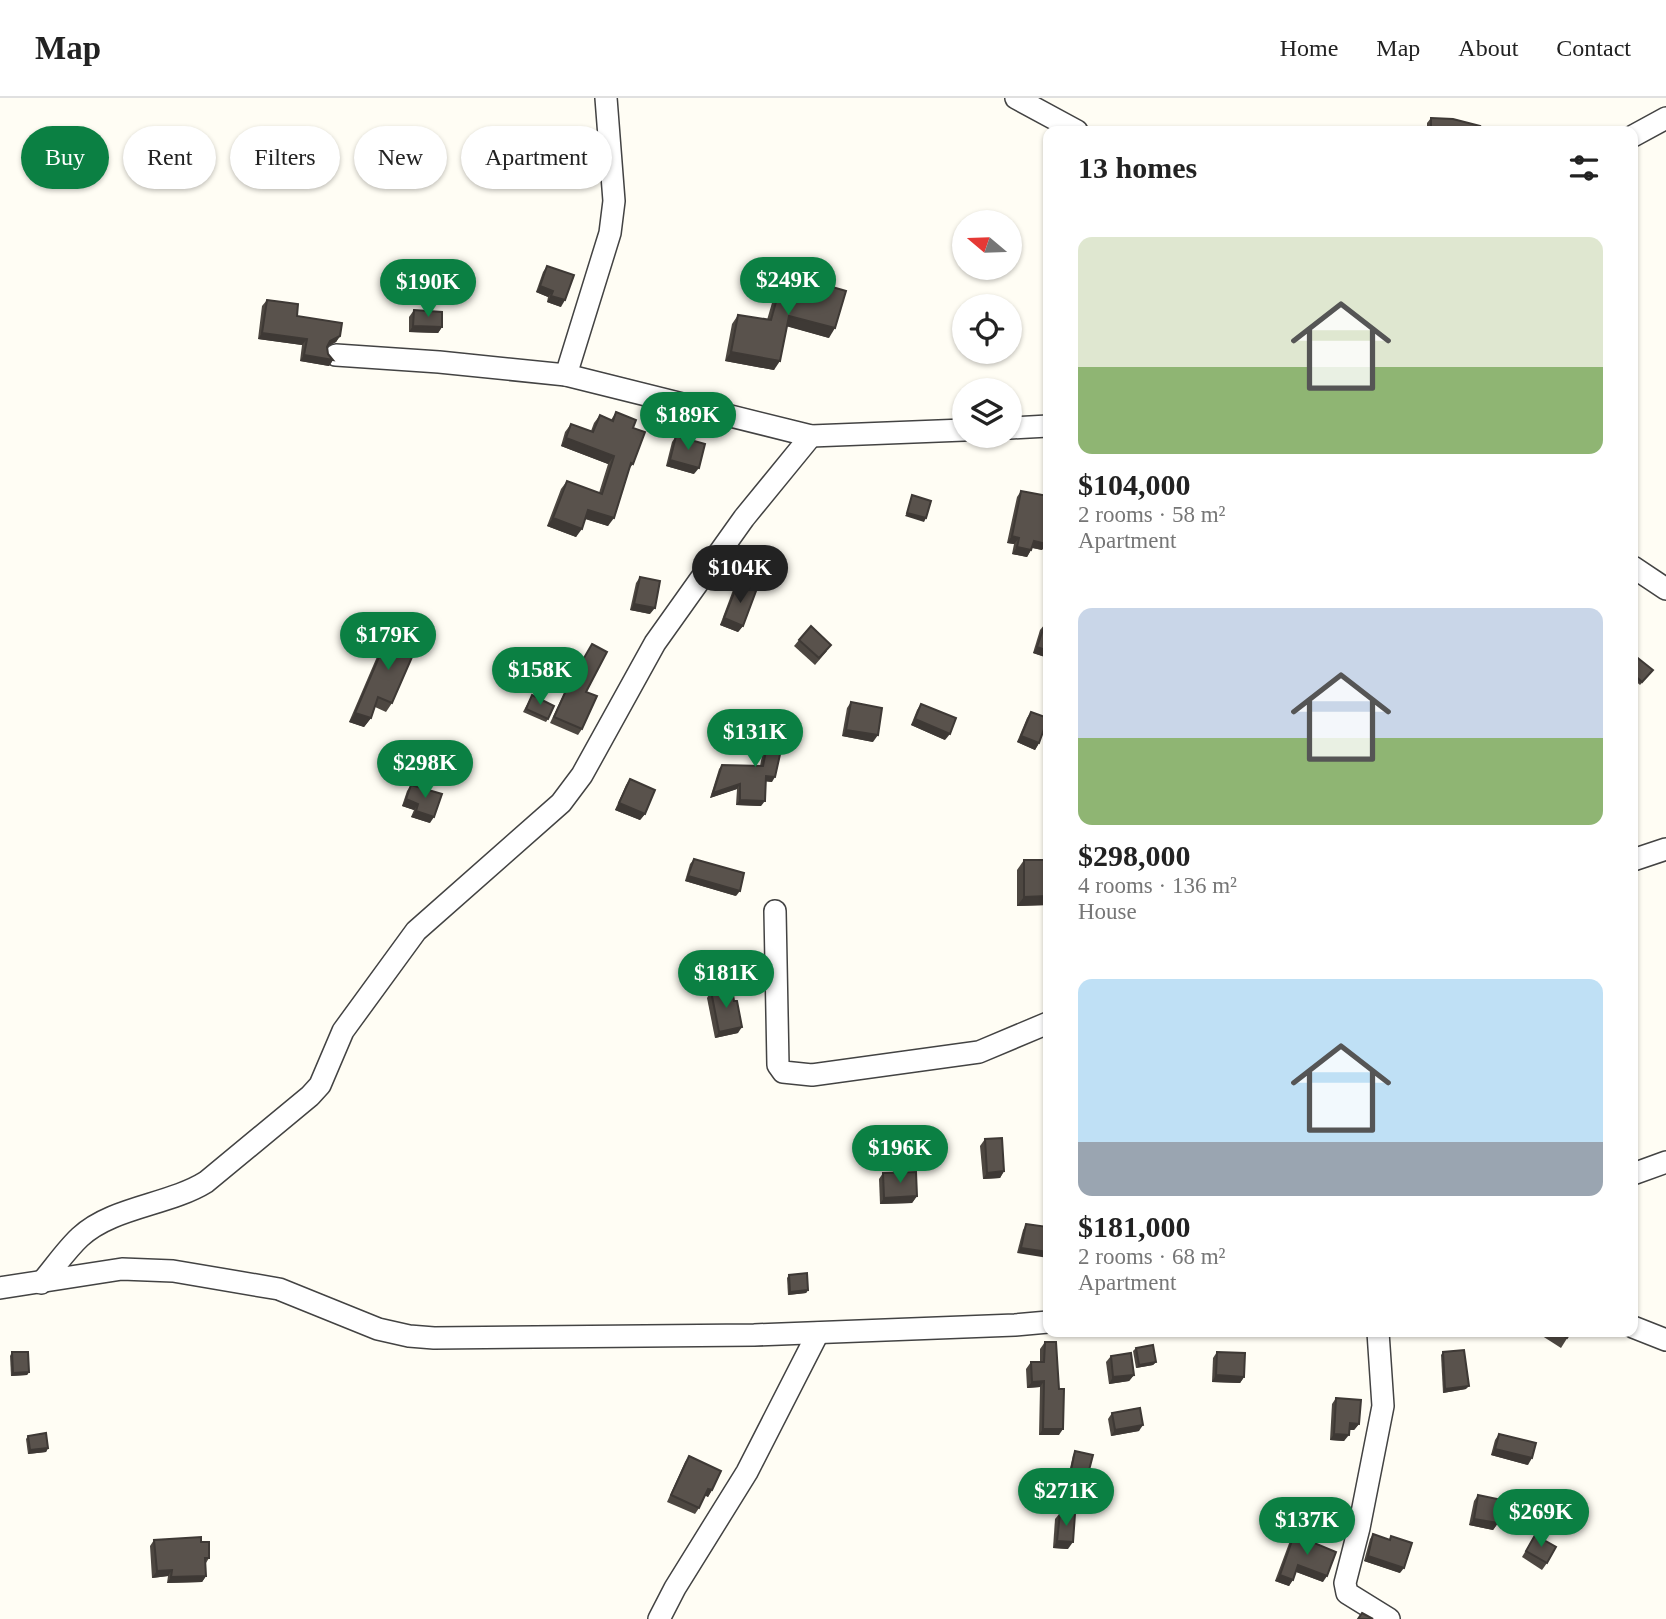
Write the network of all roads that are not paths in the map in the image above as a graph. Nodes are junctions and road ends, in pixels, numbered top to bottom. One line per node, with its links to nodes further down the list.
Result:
1 (606, 98): 7 (street)
2 (1016, 98): 4 (street)
3 (1666, 118): 5 (street)
4 (1068, 126)
5 (1638, 132)
6 (336, 355): 7 (street)
7 (566, 375): 11 (street)
8 (1043, 426): 9 (street)
9 (1022, 427)
10 (952, 430): 11 (street)
11 (811, 436): 20 (street)
12 (1638, 570): 13 (street)
13 (1666, 589)
14 (1666, 849): 15 (street)
15 (1638, 858)
16 (775, 911): 17 (street)
17 (1043, 1025)
18 (1666, 1162): 19 (street)
19 (1638, 1172)
20 (41, 1283): 21 (street); 24 (street)
21 (0, 1288)
22 (1043, 1322): 24 (street)
23 (1638, 1329): 26 (street)
24 (818, 1333): 27 (street)
25 (1378, 1337): 28 (street)
26 (1666, 1340)
27 (659, 1619)
28 (1389, 1619)

